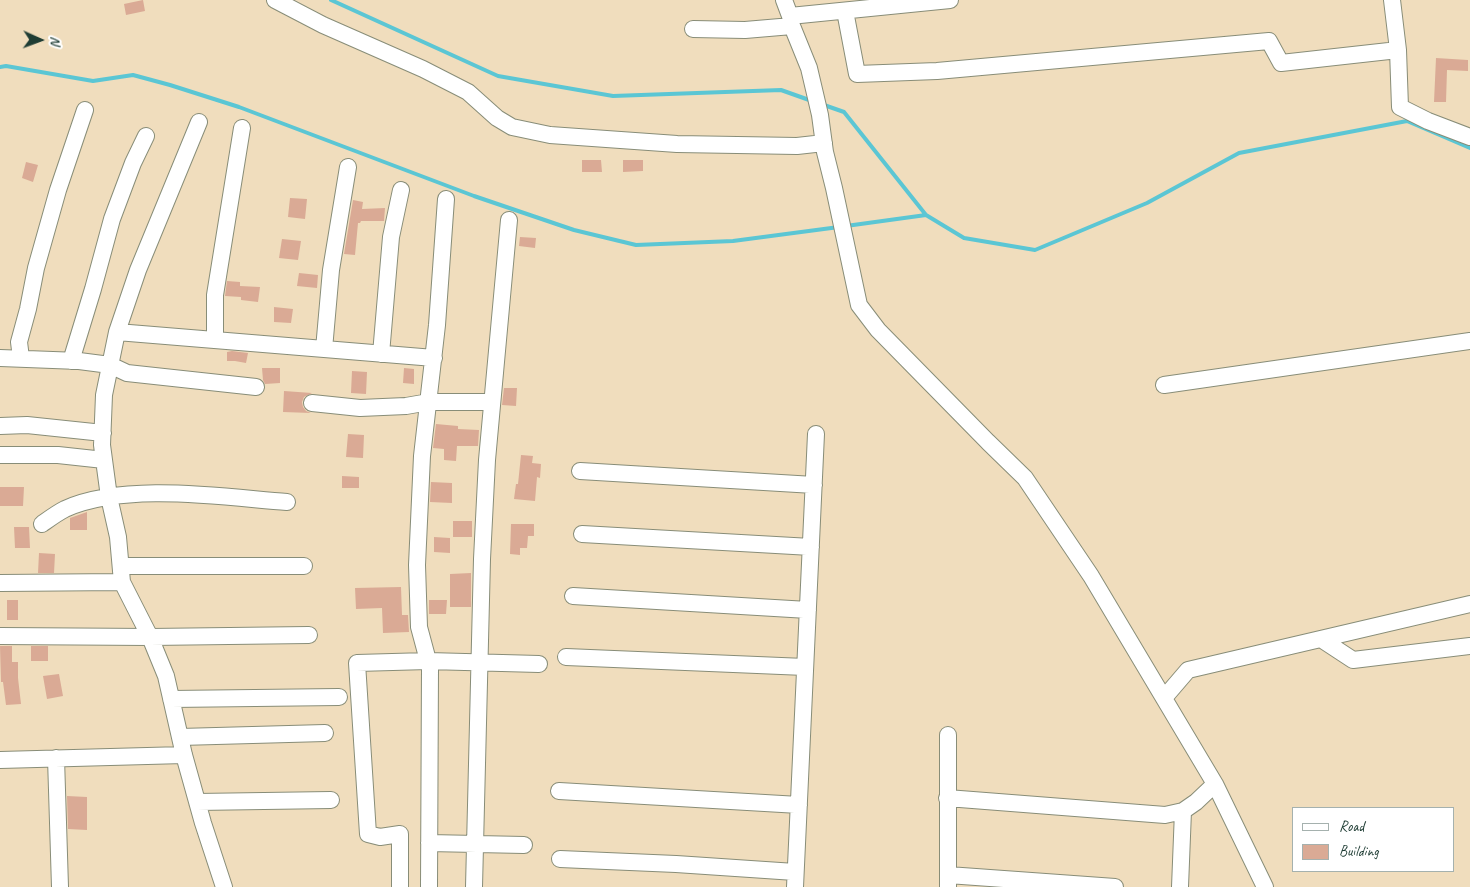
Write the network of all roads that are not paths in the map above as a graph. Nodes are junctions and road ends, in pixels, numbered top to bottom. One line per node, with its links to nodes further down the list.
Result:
1 (275, 0): 14 (street)
2 (784, 0): 6 (street)
3 (950, 0): 5 (street)
4 (1392, 0): 8 (street)
5 (845, 11): 6 (street); 8 (street)
6 (791, 21): 7 (street); 14 (street)
7 (692, 29)
8 (1398, 50): 13 (street)
9 (85, 110): 25 (street)
10 (199, 122): 19 (street)
11 (242, 128): 20 (street)
12 (146, 136): 27 (street)
13 (1470, 137)
14 (824, 143): 63 (street)
15 (348, 168): 22 (street)
16 (401, 190): 23 (street)
17 (446, 199): 26 (street)
18 (509, 220): 32 (street)
19 (117, 332): 20 (street); 28 (street)
20 (215, 340): 22 (street)
21 (1470, 341): 29 (street)
22 (324, 349): 23 (street)
23 (381, 354): 26 (street)
24 (0, 358): 25 (street)
25 (21, 358): 27 (street)
26 (434, 358): 31 (street)
27 (71, 361): 28 (street)
28 (110, 365): 30 (street); 35 (street)
29 (1164, 385)
30 (256, 387)
31 (429, 402): 32 (street); 33 (street); 58 (street)
32 (492, 402): 59 (street)
33 (312, 403)
34 (0, 426): 35 (street)
35 (103, 433): 38 (street)
36 (816, 434): 40 (street)
37 (0, 455): 38 (street)
38 (104, 460): 41 (street)
39 (580, 471): 40 (street)
40 (814, 486): 45 (street)
41 (109, 497): 42 (street); 43 (street); 47 (street)
42 (287, 502)
43 (42, 524)
44 (582, 534): 45 (street)
45 (811, 547): 51 (street)
46 (304, 566): 47 (street)
47 (122, 574): 48 (street); 54 (street)
48 (0, 583)
49 (573, 596): 51 (street)
50 (1470, 604): 55 (street)
51 (808, 610): 61 (street)
52 (308, 634): 54 (street)
53 (0, 636): 54 (street)
54 (150, 636): 64 (street)
55 (1321, 639): 56 (street); 63 (street)
56 (1470, 646)
57 (566, 657): 61 (street)
58 (428, 661): 59 (street); 78 (street); 86 (street)
59 (480, 662): 60 (street); 79 (street)
60 (539, 664)
61 (805, 667): 76 (street)
62 (339, 697): 64 (street)
63 (1164, 698): 71 (street)
64 (171, 699): 67 (street)
65 (325, 733): 67 (street)
66 (948, 735): 73 (street)
67 (180, 737): 68 (street)
68 (184, 755): 69 (street); 75 (street)
69 (56, 758): 70 (street); 84 (street)
70 (0, 760)
71 (1215, 784): 77 (street); 91 (street)
72 (559, 791): 76 (street)
73 (948, 798): 77 (street); 83 (street)
74 (331, 800): 75 (street)
75 (197, 802): 85 (street)
76 (799, 805): 82 (street)
77 (1183, 810): 90 (street)
78 (429, 843): 79 (street); 87 (street)
79 (474, 843): 80 (street); 88 (street)
80 (524, 845)
81 (560, 859): 82 (street)
82 (795, 879)
83 (948, 881): 89 (street)
84 (60, 887)
85 (224, 887)
86 (400, 887)
87 (428, 887)
88 (474, 887)
89 (1115, 887)
90 (1180, 887)
91 (1265, 887)

